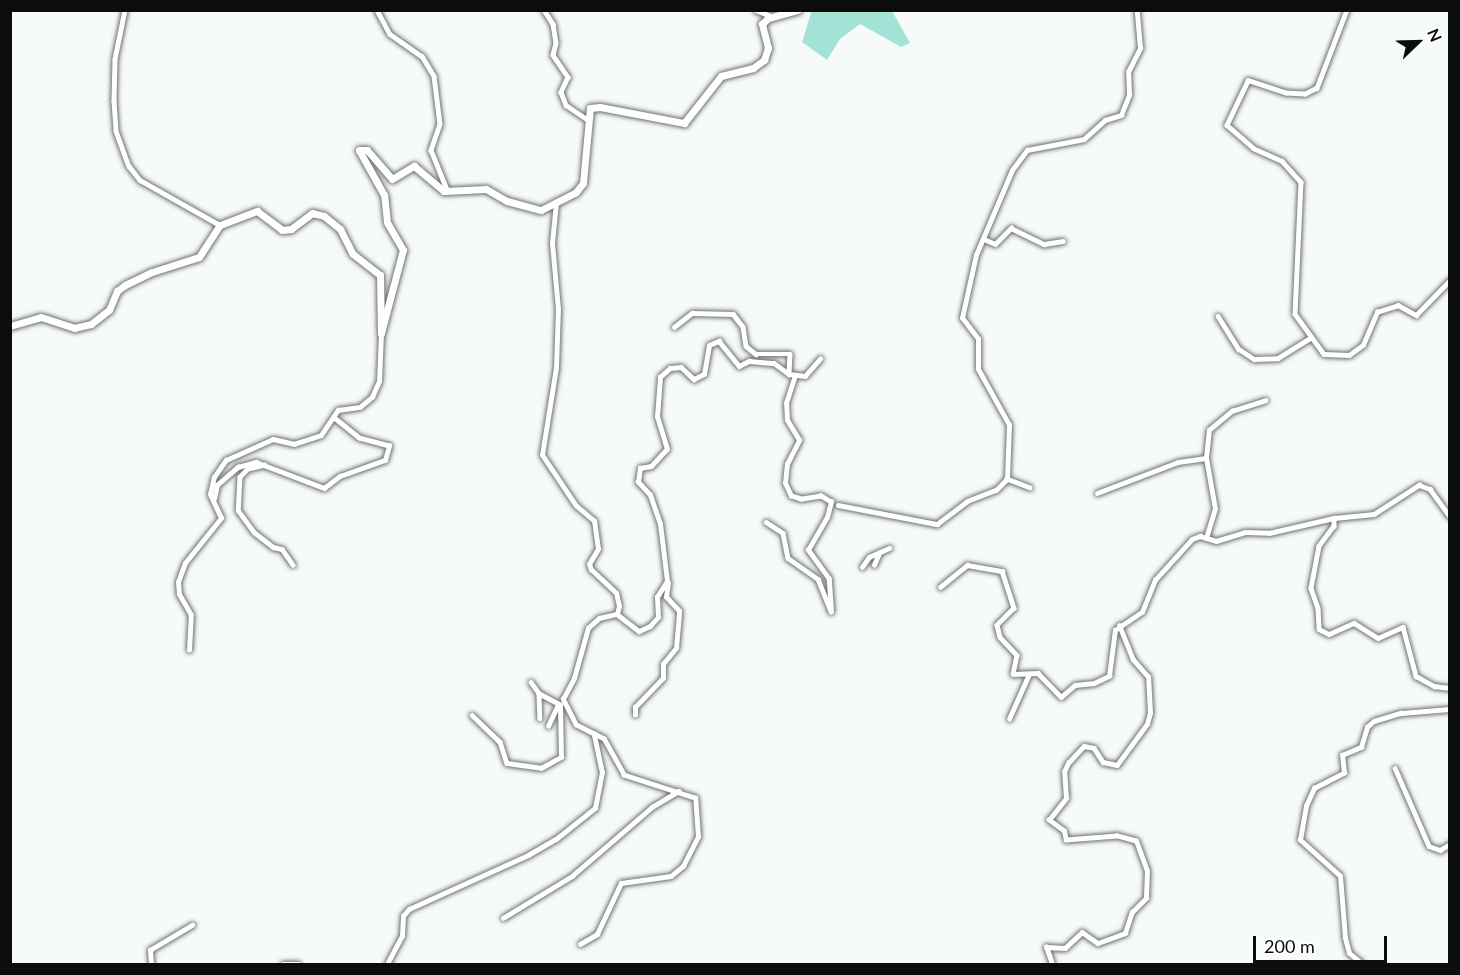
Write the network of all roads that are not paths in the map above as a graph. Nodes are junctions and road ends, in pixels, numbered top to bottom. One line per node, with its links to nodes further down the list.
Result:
1 (125, 10): 12 (street)
2 (377, 10): 10 (street)
3 (544, 10): 9 (street)
4 (756, 10): 8 (street)
5 (798, 10): 8 (street)
6 (1137, 10): 13 (street)
7 (1347, 10): 20 (street)
8 (773, 17): 9 (street)
9 (587, 119): 11 (street)
10 (448, 192): 11 (street); 19 (street)
11 (556, 201): 44 (street)
12 (220, 225): 17 (street); 19 (street)
13 (984, 238): 14 (street); 28 (street)
14 (1063, 242)
15 (1449, 280): 20 (street)
16 (1218, 316): 20 (street)
17 (10, 326)
18 (674, 327): 22 (street)
19 (381, 333): 25 (street)
20 (1311, 337)
21 (820, 359): 23 (street)
22 (789, 374): 23 (street); 42 (street)
23 (795, 375): 35 (street)
24 (1265, 400): 26 (street)
25 (333, 417): 27 (street); 31 (street)
26 (1206, 458): 30 (street); 36 (street)
27 (268, 465): 31 (street); 39 (street)
28 (1007, 478): 29 (street); 32 (street)
29 (1030, 488)
30 (1097, 493)
31 (214, 501): 46 (street)
32 (838, 505)
33 (1449, 516): 34 (street)
34 (1334, 518): 36 (street); 49 (street)
35 (766, 522)
36 (1206, 538): 45 (street)
37 (889, 548): 38 (street)
38 (879, 553): 40 (street); 41 (street)
39 (293, 565)
40 (874, 565)
41 (862, 567)
42 (667, 581): 44 (street); 55 (street)
43 (940, 587): 47 (street)
44 (617, 614): 51 (street)
45 (1119, 626): 47 (street); 70 (street)
46 (189, 650)
47 (1029, 674): 57 (street)
48 (531, 683): 50 (street)
49 (1449, 688)
50 (538, 694): 52 (street); 56 (street)
51 (563, 699): 52 (street); 59 (street)
52 (559, 705): 54 (street); 58 (street)
53 (1449, 709): 71 (street)
54 (472, 715)
55 (635, 715)
56 (540, 718)
57 (1009, 719)
58 (548, 726)
59 (594, 734): 61 (street); 69 (street)
60 (1395, 768): 62 (street)
61 (680, 791): 63 (street); 65 (street)
62 (1449, 844)
63 (503, 918)
64 (192, 925): 66 (street)
65 (580, 944)
66 (151, 964)
67 (283, 964): 68 (street)
68 (299, 964)
69 (387, 964)
70 (1052, 964)
71 (1362, 964)

